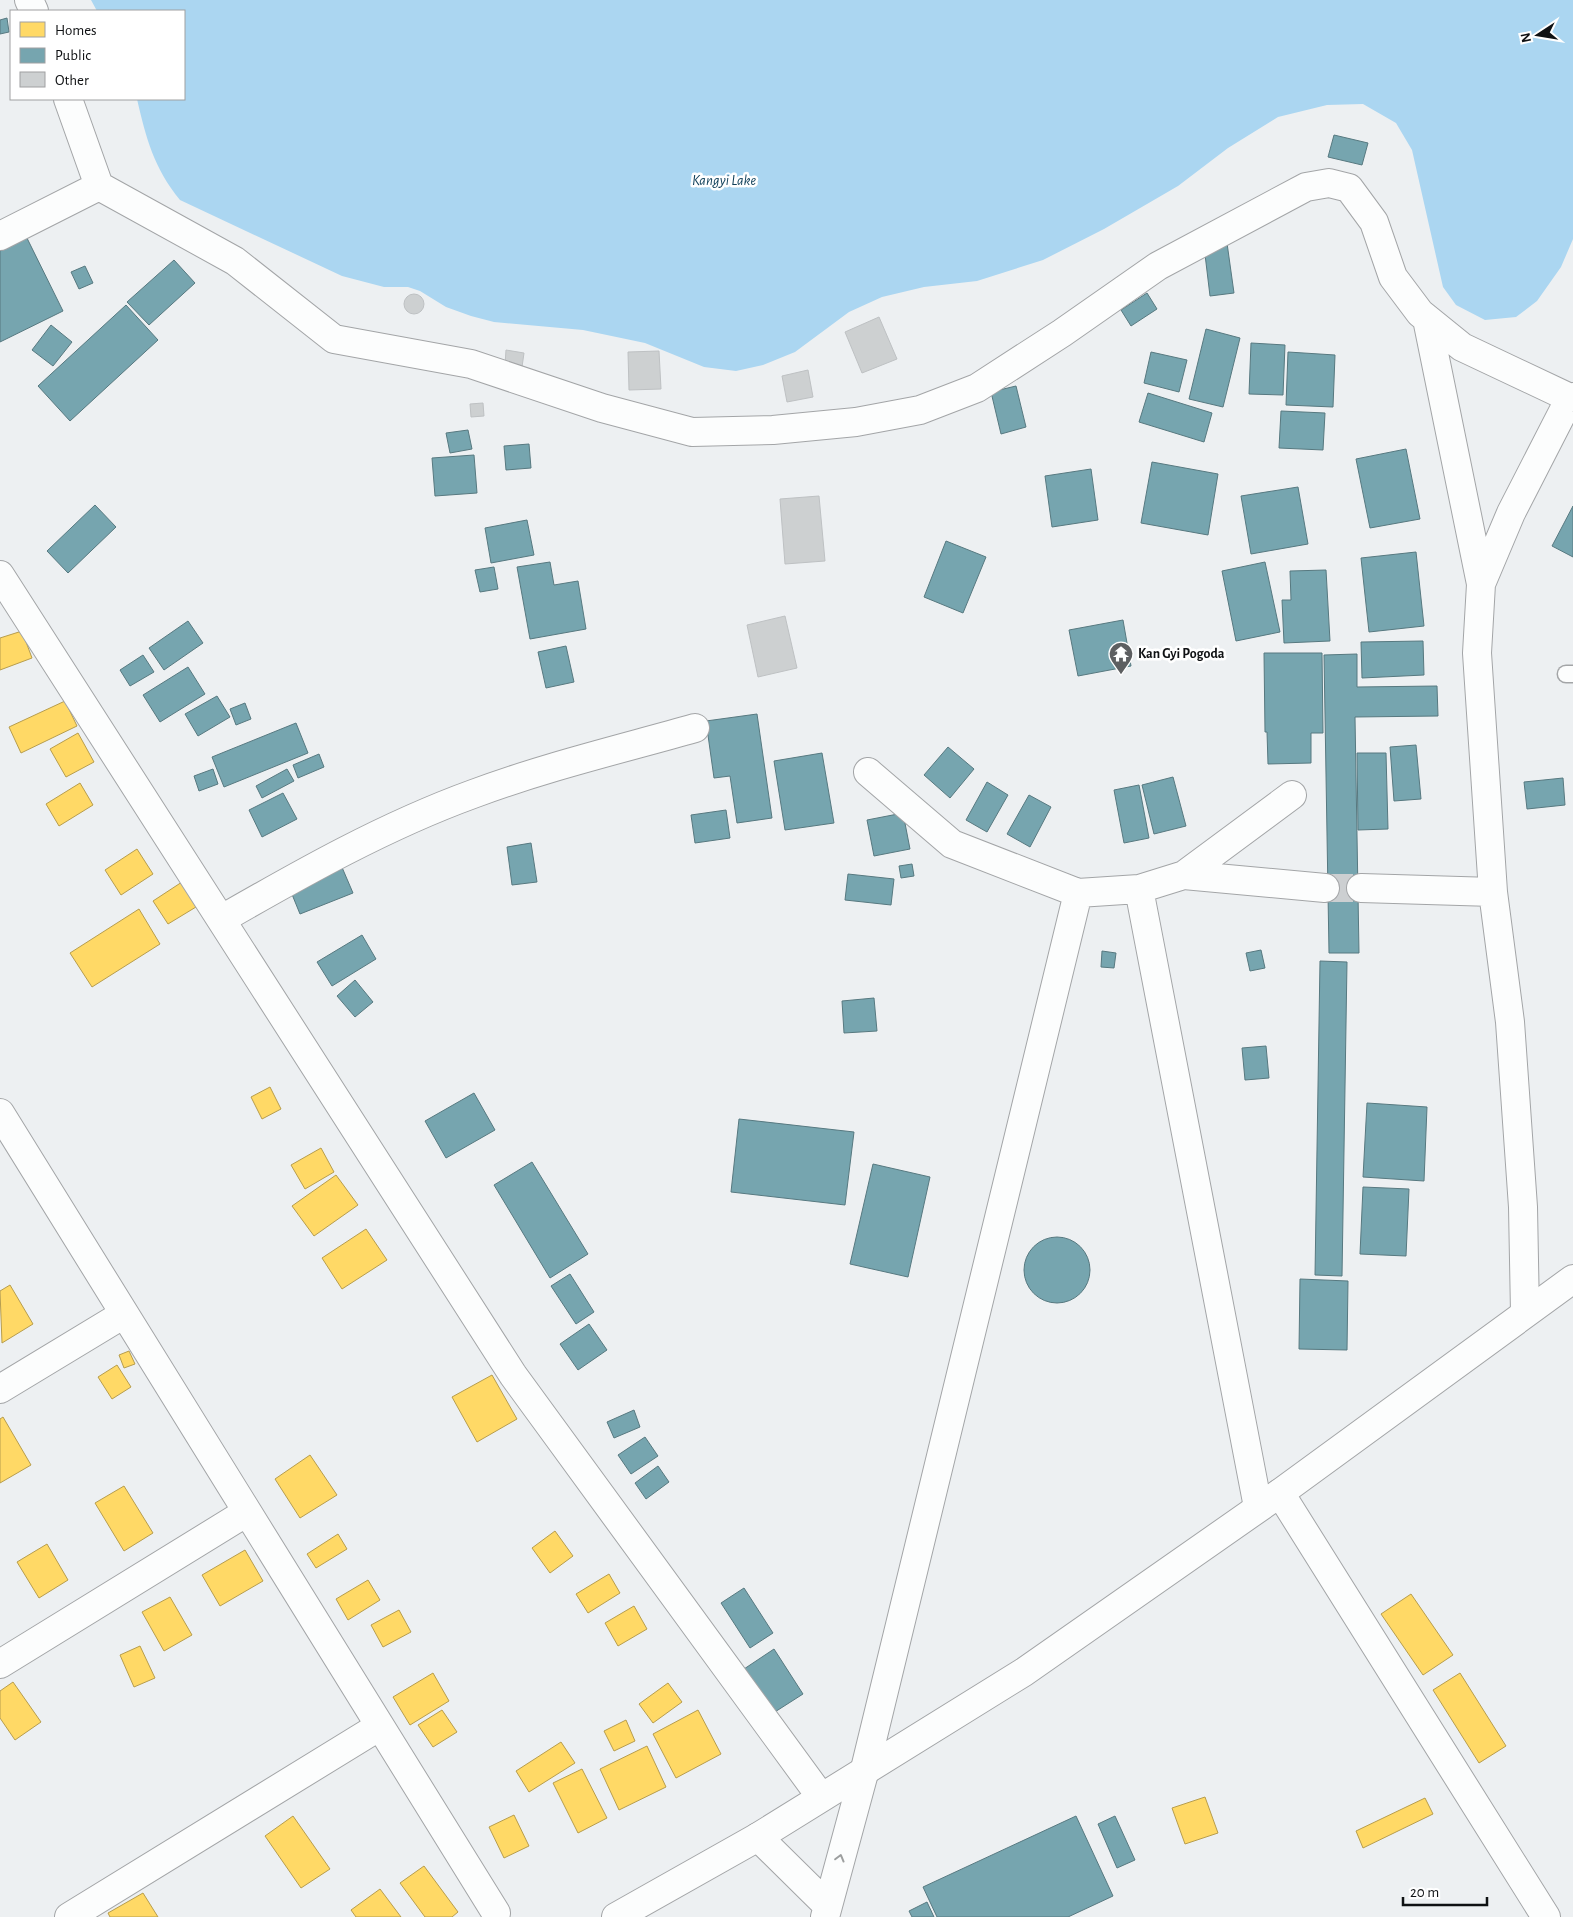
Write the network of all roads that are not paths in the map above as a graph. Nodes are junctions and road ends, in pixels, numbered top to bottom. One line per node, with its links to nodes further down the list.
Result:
1 (68, 100): 2 (main road)
2 (100, 186): 3 (main road); 4 (main road)
3 (0, 236)
4 (1427, 319): 5 (main road); 7 (main road)
5 (1572, 398): 7 (main road)
6 (0, 575): 17 (main road)
7 (1481, 584): 15 (main road)
8 (695, 728): 17 (main road)
9 (868, 772): 16 (main road)
10 (1292, 795): 11 (main road)
11 (1184, 874): 12 (main road); 14 (main road)
12 (1325, 888)
13 (1361, 888): 15 (main road)
14 (1139, 889): 16 (main road); 23 (main road)
15 (1493, 892): 20 (main road)
16 (1078, 893): 27 (main road)
17 (222, 919): 28 (main road)
18 (0, 1113): 21 (main road)
19 (1573, 1279): 20 (main road)
20 (1526, 1313): 23 (main road)
21 (124, 1314): 22 (main road); 24 (main road)
22 (0, 1389)
23 (1269, 1500): 27 (main road); 34 (main road)
24 (247, 1512): 25 (main road); 26 (main road)
25 (0, 1664)
26 (380, 1726): 31 (main road); 32 (main road)
27 (864, 1773): 28 (main road); 30 (main road, one-way to 27)
28 (821, 1797): 29 (main road)
29 (758, 1836): 30 (main road); 33 (main road)
30 (826, 1911)
31 (494, 1916)
32 (69, 1917)
33 (616, 1917)
34 (1546, 1917)

